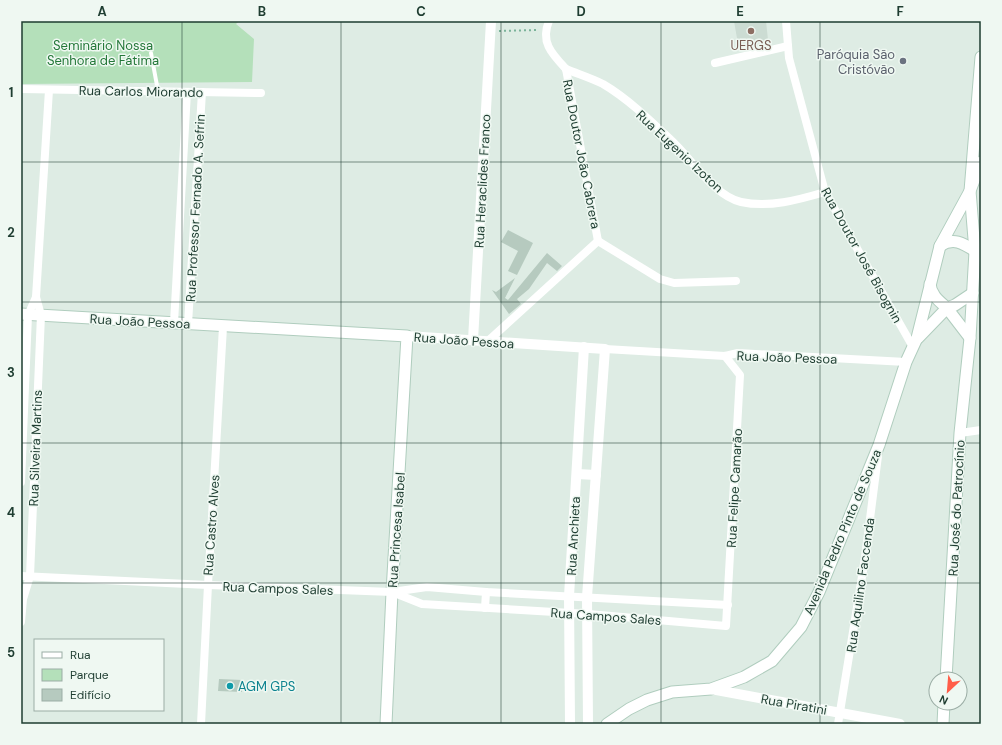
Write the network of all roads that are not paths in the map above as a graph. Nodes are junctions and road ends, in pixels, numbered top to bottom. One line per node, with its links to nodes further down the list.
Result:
1 (491, 21): 33 (street, Rua Heraclides Franco)
2 (549, 21): 8 (street, Rua Doutor João Cabrera)
3 (786, 21): 4 (street, Rua Doutor José Bisognin)
4 (788, 46): 7 (street); 16 (street, Rua Doutor José Bisognin)
5 (151, 53): 11 (lane)
6 (981, 57): 17 (main road)
7 (715, 63)
8 (566, 69): 16 (street, Rua Eugenio Izoton); 18 (street, Rua Doutor João Cabrera)
9 (21, 89): 10 (street, Rua Carlos Miorando)
10 (49, 90): 11 (street, Rua Carlos Miorando); 24 (street, Rua Silveira Martins)
11 (158, 92): 12 (street, Rua Carlos Miorando)
12 (187, 92): 13 (street, Rua Carlos Miorando); 28 (street, Rua Professor Fernado A. Sefrin)
13 (202, 92): 14 (street, Rua Carlos Miorando); 29 (street, Rua Professor Fernado A. Sefrin)
14 (261, 93)
15 (981, 162): 17 (main road)
16 (825, 192): 35 (street, Rua Doutor José Bisognin)
17 (970, 192): 19 (main road); 20 (main road)
18 (598, 241): 21 (street); 34 (street, Rua Doutor João Cabrera)
19 (940, 246): 20 (main road); 22 (main road)
20 (975, 251): 23 (main road)
21 (736, 281)
22 (930, 284): 25 (main road); 35 (main road, Avenida Pedro Pinto de Souza)
23 (973, 293): 25 (main road); 32 (main road, Rua José do Patrocínio)
24 (36, 297): 26 (street, Rua Silveira Martins); 27 (street, Rua Silveira Martins)
25 (947, 308): 32 (main road); 35 (main road, Avenida Pedro Pinto de Souza)
26 (25, 314): 27 (main road, Rua João Pessoa); 43 (street, Rua Silveira Martins)
27 (41, 315): 28 (main road, Rua João Pessoa); 44 (street, Rua Silveira Martins)
28 (174, 323): 29 (main road, Rua João Pessoa)
29 (188, 324): 30 (main road, Rua João Pessoa)
30 (223, 327): 31 (main road, Rua João Pessoa); 50 (street, Rua Castro Alves)
31 (407, 336): 33 (street, Rua João Pessoa); 51 (main road, Rua Princesa Isabel)
32 (970, 338): 41 (main road, Rua José do Patrocínio)
33 (473, 340): 34 (street, Rua João Pessoa)
34 (488, 341): 36 (street, Rua João Pessoa)
35 (915, 343): 39 (main road, Avenida Pedro Pinto de Souza)
36 (584, 348): 37 (street, Rua João Pessoa); 45 (street, Rua Anchieta)
37 (605, 349): 38 (street, Rua João Pessoa); 46 (street, Rua Anchieta)
38 (725, 356): 39 (street, Rua João Pessoa); 56 (street, Rua Felipe Camarão)
39 (906, 362): 42 (main road, Avenida Pedro Pinto de Souza)
40 (981, 430): 41 (street)
41 (960, 434): 62 (main road, Rua José do Patrocínio)
42 (879, 445): 63 (main road, Avenida Pedro Pinto de Souza); 65 (street, Rua Aquilino Faccenda)
43 (21, 472): 44 (street); 47 (street, Rua Silveira Martins)
44 (34, 472): 49 (street, Rua Silveira Martins)
45 (577, 474): 46 (street); 54 (street, Rua Anchieta)
46 (596, 475): 55 (street, Rua Anchieta)
47 (21, 482)
48 (21, 576): 49 (street, Rua Campos Sales)
49 (30, 576): 50 (street, Rua Campos Sales); 53 (street, Rua Silveira Martins)
50 (208, 585): 51 (street, Rua Campos Sales); 66 (street, Rua Castro Alves)
51 (392, 592): 52 (street, Rua Campos Sales); 57 (street, Rua Campos Sales); 67 (main road, Rua Princesa Isabel)
52 (486, 592): 54 (street, Rua Campos Sales); 57 (street)
53 (22, 595): 60 (street, Rua Silveira Martins)
54 (569, 596): 55 (street, Rua Campos Sales); 58 (street, Rua Anchieta)
55 (587, 597): 56 (street, Rua Campos Sales); 59 (street, Rua Anchieta)
56 (728, 605): 61 (street, Rua Felipe Camarão)
57 (485, 608): 58 (street, Rua Campos Sales)
58 (569, 613): 59 (street, Rua Campos Sales); 68 (street, Rua Anchieta)
59 (588, 614): 61 (street, Rua Campos Sales); 69 (street, Rua Anchieta)
60 (21, 622)
61 (726, 626)
62 (946, 671)
63 (711, 689): 65 (street, Rua Piratini); 70 (main road, Avenida Pedro Pinto de Souza)
64 (944, 711): 73 (main road)
65 (841, 713): 71 (street, Rua Aquilino Faccenda); 72 (street, Rua Piratini)
66 (201, 724)
67 (386, 724)
68 (570, 724)
69 (588, 724)
70 (607, 724)
71 (838, 724)
72 (900, 724)
73 (943, 724)

